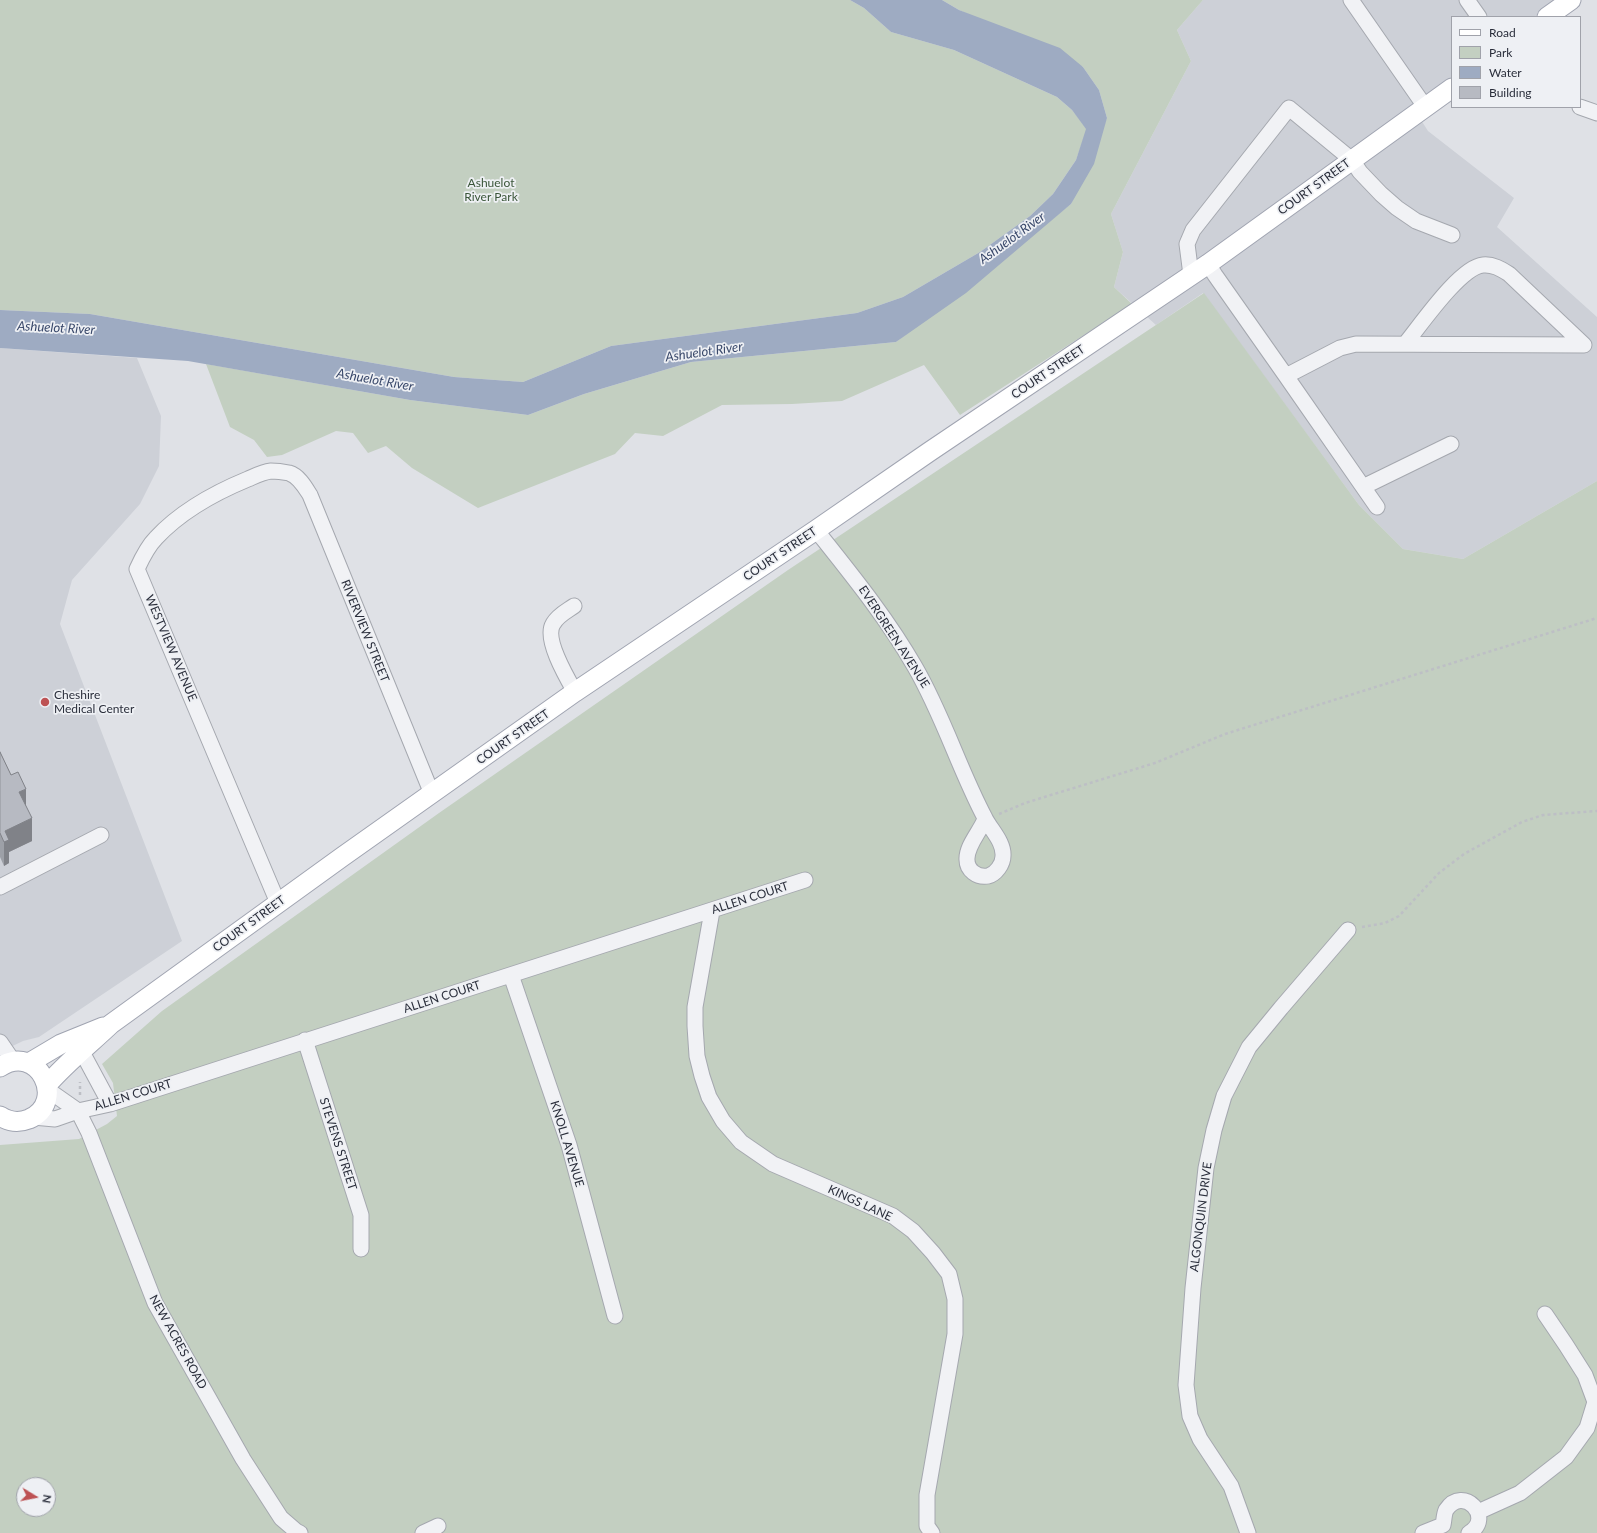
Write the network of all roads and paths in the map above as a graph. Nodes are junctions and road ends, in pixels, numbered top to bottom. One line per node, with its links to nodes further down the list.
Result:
1 (1351, 0): 8 (street)
2 (1467, 0): 4 (street)
3 (1571, 0): 5 (main road)
4 (1478, 16)
5 (1548, 16)
6 (1451, 89): 8 (main road, COURT STREET)
7 (1581, 107): 9 (street)
8 (1426, 108): 10 (main road, COURT STREET)
9 (1597, 113)
10 (1352, 160): 11 (street); 12 (main road, COURT STREET); 13 (street)
11 (1452, 235)
12 (1208, 264): 13 (main road, COURT STREET); 15 (street)
13 (1191, 275): 20 (main road, COURT STREET)
14 (1405, 344): 14 (street); 15 (street)
15 (1286, 376): 18 (street)
16 (1451, 444): 18 (street)
17 (291, 473): 24 (street, RIVERVIEW STREET); 30 (street, WESTVIEW AVENUE)
18 (1363, 487): 19 (street)
19 (1377, 507)
20 (816, 530): 23 (main road, COURT STREET); 26 (street, EVERGREEN AVENUE)
21 (574, 606): 23 (street)
22 (1597, 618): 26 (path)
23 (575, 692): 24 (main road, COURT STREET)
24 (432, 794): 30 (main road, COURT STREET)
25 (1597, 811): 32 (path)
26 (985, 819)
27 (101, 835): 29 (street)
28 (805, 880): 31 (street, ALLEN COURT)
29 (0, 887)
30 (278, 903): 34 (main road, COURT STREET)
31 (712, 911): 33 (street, ALLEN COURT); 53 (street, KINGS LANE)
32 (1348, 930): 54 (street, ALGONQUIN DRIVE)
33 (511, 975): 35 (street, ALLEN COURT); 47 (street, KNOLL AVENUE)
34 (111, 1024): 37 (main road, COURT STREET); 38 (main road, COURT STREET)
35 (305, 1040): 42 (street, ALLEN COURT); 45 (street, STEVENS STREET)
36 (0, 1042): 38 (street)
37 (82, 1052): 40 (main road, COURT STREET); 42 (street)
38 (14, 1064): 40 (main road)
39 (78, 1077): 41 (path)
40 (47, 1087): 41 (street, ALLEN COURT); 43 (main road, COURT STREET)
41 (79, 1104): 42 (street, ALLEN COURT); 43 (street, ALLEN COURT); 51 (street, NEW ACRES ROAD)
42 (110, 1104)
43 (33, 1117): 44 (main road)
44 (2, 1119)
45 (361, 1249)
46 (1545, 1314): 48 (street)
47 (615, 1316)
48 (1478, 1512): 50 (street); 56 (street)
49 (438, 1526): 52 (street)
50 (1447, 1529): 55 (street)
51 (300, 1533)
52 (423, 1533)
53 (932, 1533)
54 (1248, 1533)
55 (1423, 1533)
56 (1469, 1533)

